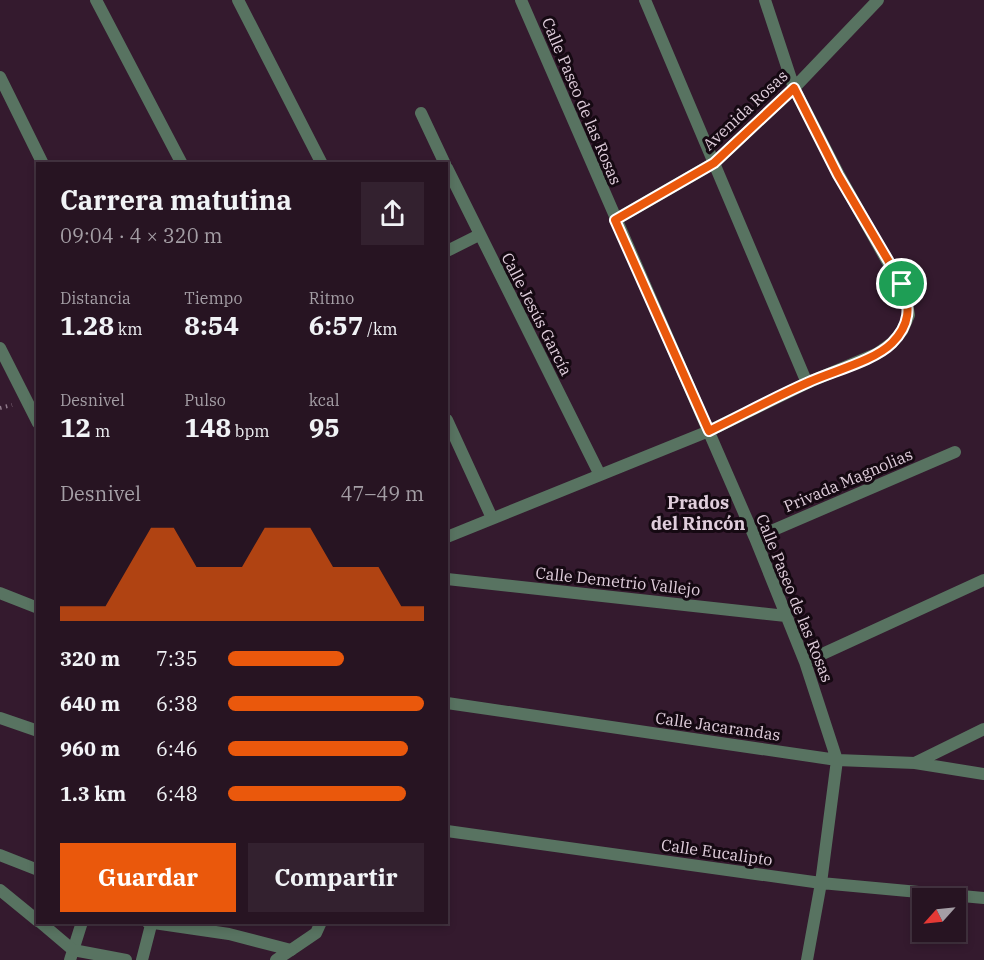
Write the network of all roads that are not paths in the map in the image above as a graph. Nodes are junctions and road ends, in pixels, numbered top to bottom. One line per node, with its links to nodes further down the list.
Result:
1 (96, 0): 11 (street)
2 (238, 0): 12 (street)
3 (521, 0): 16 (street, Calle Paseo de las Rosas)
4 (645, 0): 14 (street)
5 (765, 0): 8 (street)
6 (878, 0): 8 (street, Avenida Rosas)
7 (0, 77): 10 (street)
8 (794, 88): 14 (street, Avenida Rosas); 20 (street)
9 (421, 113): 13 (street)
10 (42, 162)
11 (181, 162)
12 (321, 162)
13 (444, 162)
14 (714, 163): 16 (street, Avenida Rosas); 20 (street)
15 (448, 170): 17 (street, Calle Jesús García)
16 (615, 220): 23 (street, Calle Paseo de las Rosas)
17 (479, 235): 18 (street); 25 (street, Calle Jesús García)
18 (448, 250)
19 (0, 348): 21 (street)
20 (807, 383): 23 (street)
21 (36, 419)
22 (448, 422): 26 (street)
23 (709, 431): 25 (street); 28 (street, Calle Paseo de las Rosas)
24 (955, 452): 28 (street, Privada Magnolias)
25 (600, 475): 26 (street)
26 (492, 518): 27 (street)
27 (448, 537)
28 (755, 538): 33 (street, Calle Paseo de las Rosas)
29 (448, 579): 33 (street, Calle Demetrio Vallejo)
30 (984, 580): 34 (street)
31 (0, 593): 32 (street)
32 (36, 607)
33 (786, 616): 34 (street, Calle Paseo de las Rosas)
34 (806, 663): 39 (street, Calle Paseo de las Rosas)
35 (448, 703): 39 (street, Calle Jacarandas)
36 (0, 718): 38 (street)
37 (984, 729): 40 (street)
38 (36, 730)
39 (837, 759): 40 (street, Calle Jacarandas); 45 (street, Calle Paseo de las Rosas)
40 (915, 763): 41 (street, Calle Jacarandas)
41 (984, 774)
42 (448, 831): 45 (street, Calle Eucalipto)
43 (0, 855): 44 (street)
44 (36, 869)
45 (821, 883): 47 (street, Calle Eucalipto); 58 (street, Calle Paseo de las Rosas)
46 (0, 890): 48 (street)
47 (984, 898)
48 (36, 920)
49 (41, 924): 54 (street)
50 (81, 924): 54 (street)
51 (149, 924): 53 (street); 56 (street)
52 (320, 924): 53 (street)
53 (291, 950): 57 (street)
54 (71, 955): 55 (street)
55 (126, 960)
56 (142, 960)
57 (276, 960)
58 (807, 960)

